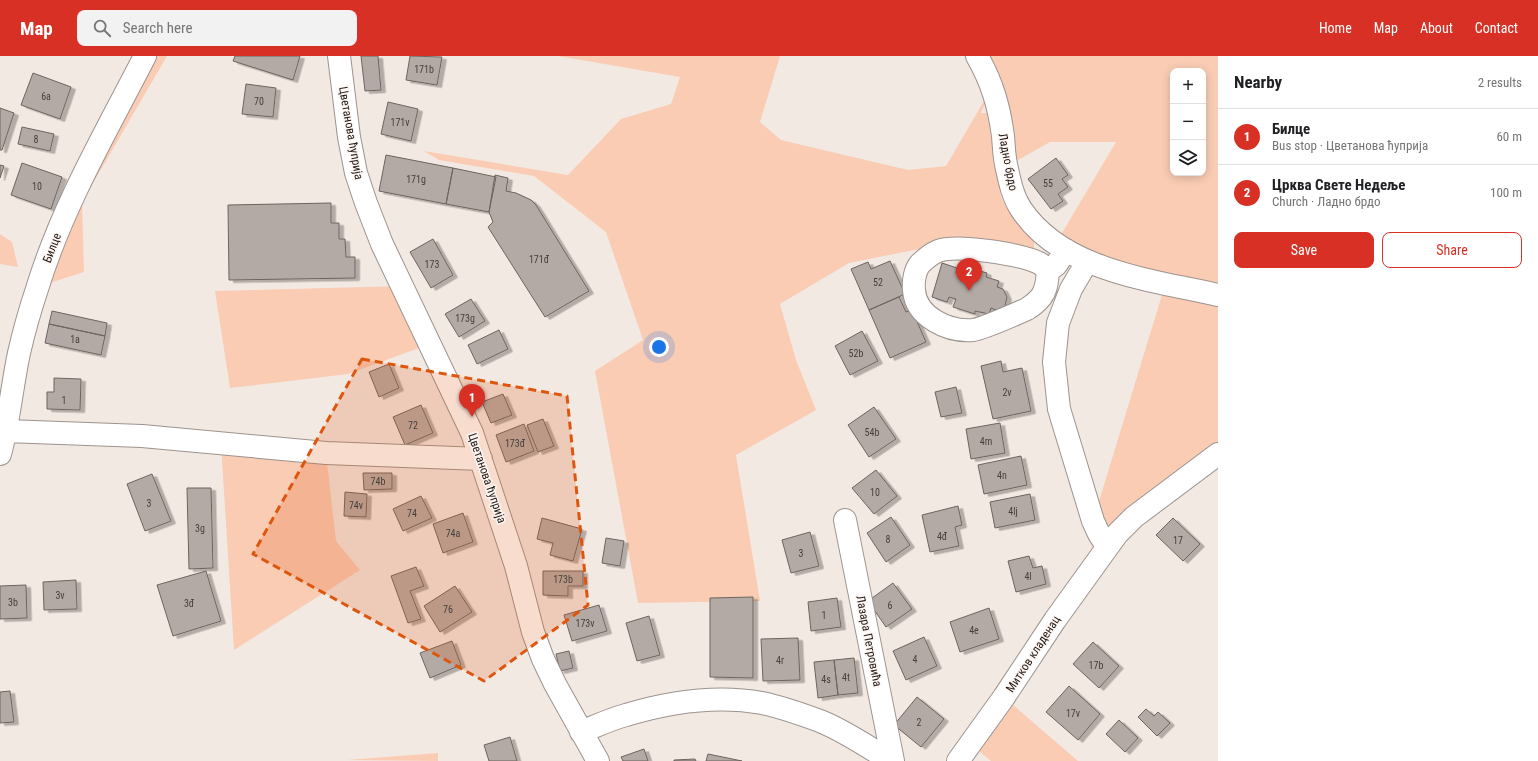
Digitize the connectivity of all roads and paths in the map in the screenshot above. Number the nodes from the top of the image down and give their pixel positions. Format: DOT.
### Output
graph roads {
  1 [pos="145,56"];
  2 [pos="339,56"];
  3 [pos="977,56"];
  4 [pos="1066,250"];
  5 [pos="1087,262"];
  6 [pos="1048,271"];
  7 [pos="1218,295"];
  8 [pos="6,431"];
  9 [pos="0,454"];
  10 [pos="1218,454"];
  11 [pos="482,459"];
  12 [pos="845,520"];
  13 [pos="1107,546"];
  14 [pos="581,732"];
  15 [pos="598,761"];
  16 [pos="892,761"];
  17 [pos="958,761"];
  1 -- 8 [label="street, Билце"];
  2 -- 11 [label="street, Цветанова ћуприја"];
  3 -- 4 [label="street, Ладно брдо"];
  4 -- 5 [label="street, Ладно брдо"];
  4 -- 6 [label="street"];
  5 -- 7 [label="street, Ладно брдо"];
  5 -- 13 [label="street"];
  6 -- 6 [label="street"];
  8 -- 9 [label="street, Билце"];
  8 -- 11 [label="street"];
  10 -- 13 [label="street, Митков кладенац"];
  11 -- 14 [label="street, Цветанова ћуприја"];
  12 -- 16 [label="street, Лазара Петровића"];
  13 -- 17 [label="street, Митков кладенац"];
  14 -- 15 [label="street, Цветанова ћуприја"];
  14 -- 16 [label="street"];
}
